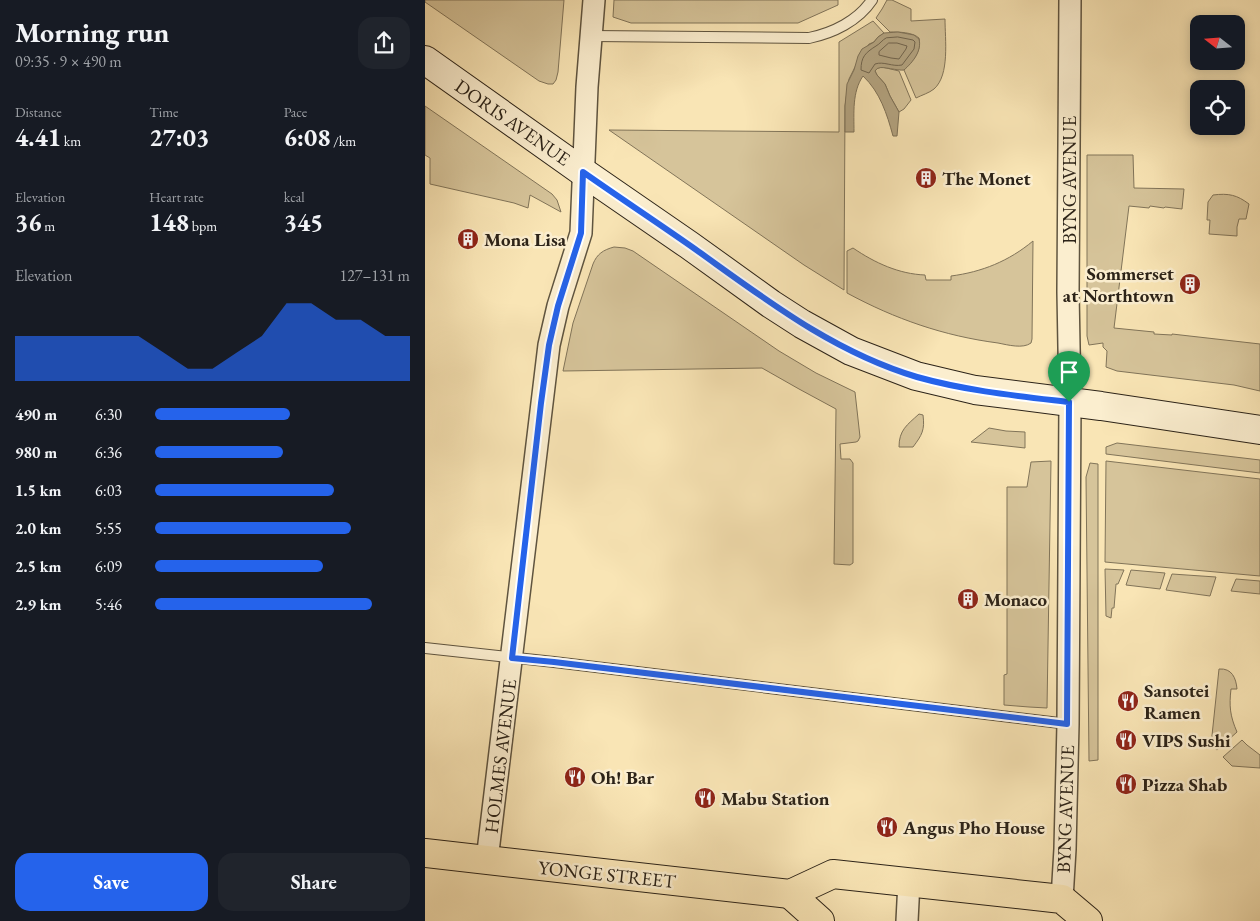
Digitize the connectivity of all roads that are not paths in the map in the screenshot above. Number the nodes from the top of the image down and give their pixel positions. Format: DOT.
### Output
graph roads {
  1 [pos="593,0"];
  2 [pos="873,0"];
  3 [pos="1070,0"];
  4 [pos="591,36"];
  5 [pos="425,60"];
  6 [pos="583,172"];
  7 [pos="1069,402"];
  8 [pos="1260,430"];
  9 [pos="425,648"];
  10 [pos="512,658"];
  11 [pos="1067,724"];
  12 [pos="425,852"];
  13 [pos="487,860"];
  14 [pos="909,882"];
  15 [pos="790,894"];
  16 [pos="1062,899"];
  17 [pos="820,921"];
  18 [pos="907,921"];
  19 [pos="1088,921"];
  1 -- 4 [label="street, HOLMES AVENUE"];
  2 -- 4 [label="lane"];
  3 -- 7 [label="street, BYNG AVENUE"];
  4 -- 6 [label="street, HOLMES AVENUE"];
  5 -- 6 [label="street, DORIS AVENUE"];
  6 -- 7 [label="street, DORIS AVENUE"];
  6 -- 10 [label="street, HOLMES AVENUE"];
  7 -- 8 [label="street, DORIS AVENUE"];
  7 -- 11 [label="street, BYNG AVENUE"];
  9 -- 10 [label="lane"];
  10 -- 11 [label="lane"];
  10 -- 13 [label="street, HOLMES AVENUE"];
  11 -- 16 [label="street, BYNG AVENUE"];
  12 -- 13 [label="main road, YONGE STREET"];
  13 -- 15 [label="main road, YONGE STREET"];
  14 -- 15 [label="main road"];
  14 -- 16 [label="main road"];
  14 -- 18 [label="street"];
  15 -- 17 [label="main road"];
  16 -- 19 [label="main road"];
}
